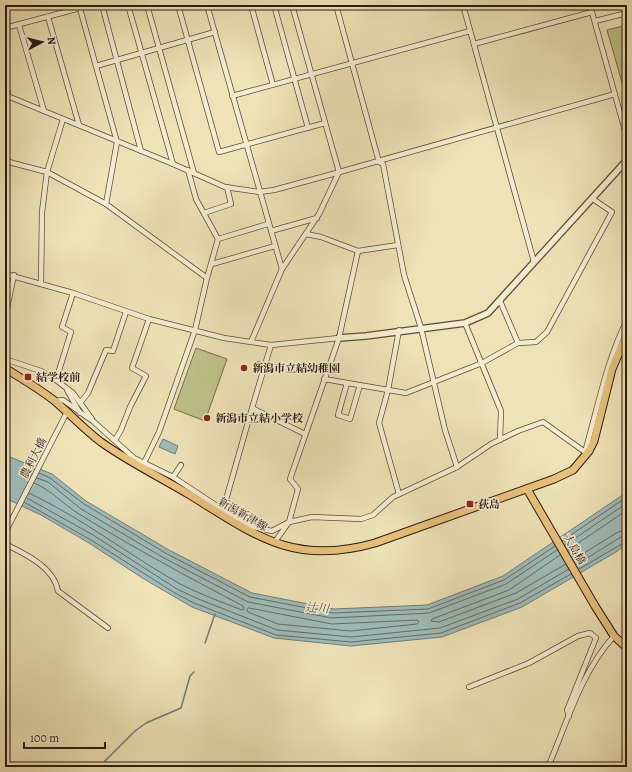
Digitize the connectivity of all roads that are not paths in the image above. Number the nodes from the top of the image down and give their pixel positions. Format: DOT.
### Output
graph roads {
  1 [pos="102,5"];
  2 [pos="128,5"];
  3 [pos="147,5"];
  4 [pos="178,5"];
  5 [pos="207,5"];
  6 [pos="251,5"];
  7 [pos="274,5"];
  8 [pos="292,5"];
  9 [pos="336,5"];
  10 [pos="463,5"];
  11 [pos="590,5"];
  12 [pos="80,6"];
  13 [pos="592,12"];
  14 [pos="627,13"];
  15 [pos="48,17"];
  16 [pos="595,22"];
  17 [pos="19,24"];
  18 [pos="5,28"];
  19 [pos="470,31"];
  20 [pos="215,32"];
  21 [pos="188,40"];
  22 [pos="474,44"];
  23 [pos="159,48"];
  24 [pos="142,53"];
  25 [pos="116,60"];
  26 [pos="352,63"];
  27 [pos="96,66"];
  28 [pos="311,74"];
  29 [pos="294,79"];
  30 [pos="5,82"];
  31 [pos="273,85"];
  32 [pos="615,94"];
  33 [pos="7,96"];
  34 [pos="232,96"];
  35 [pos="44,111"];
  36 [pos="63,119"];
  37 [pos="325,123"];
  38 [pos="79,125"];
  39 [pos="308,128"];
  40 [pos="497,128"];
  41 [pos="627,138"];
  42 [pos="116,142"];
  43 [pos="246,145"];
  44 [pos="141,151"];
  45 [pos="627,160"];
  46 [pos="5,161"];
  47 [pos="379,162"];
  48 [pos="173,164"];
  49 [pos="188,170"];
  50 [pos="47,172"];
  51 [pos="338,172"];
  52 [pos="194,173"];
  53 [pos="227,187"];
  54 [pos="259,192"];
  55 [pos="593,199"];
  56 [pos="106,204"];
  57 [pos="204,213"];
  58 [pos="316,218"];
  59 [pos="268,224"];
  60 [pos="270,231"];
  61 [pos="306,234"];
  62 [pos="218,239"];
  63 [pos="398,245"];
  64 [pos="275,246"];
  65 [pos="358,251"];
  66 [pos="534,262"];
  67 [pos="212,264"];
  68 [pos="282,269"];
  69 [pos="5,274"];
  70 [pos="14,275"];
  71 [pos="207,278"];
  72 [pos="41,284"];
  73 [pos="72,293"];
  74 [pos="500,301"];
  75 [pos="126,312"];
  76 [pos="5,318"];
  77 [pos="148,318"];
  78 [pos="627,320"];
  79 [pos="465,323"];
  80 [pos="421,328"];
  81 [pos="195,330"];
  82 [pos="399,330"];
  83 [pos="627,334"];
  84 [pos="339,338"];
  85 [pos="251,342"];
  86 [pos="518,343"];
  87 [pos="271,345"];
  88 [pos="5,359"];
  89 [pos="482,363"];
  90 [pos="5,368"];
  91 [pos="324,379"];
  92 [pos="56,380"];
  93 [pos="434,382"];
  94 [pos="348,383"];
  95 [pos="64,385"];
  96 [pos="360,386"];
  97 [pos="388,390"];
  98 [pos="54,401"];
  99 [pos="80,403"];
  100 [pos="252,408"];
  101 [pos="67,412"];
  102 [pos="82,415"];
  103 [pos="94,422"];
  104 [pos="305,434"];
  105 [pos="115,440"];
  106 [pos="500,440"];
  107 [pos="587,451"];
  108 [pos="122,456"];
  109 [pos="134,458"];
  110 [pos="144,463"];
  111 [pos="181,466"];
  112 [pos="457,467"];
  113 [pos="171,480"];
  114 [pos="527,489"];
  115 [pos="399,494"];
  116 [pos="223,510"];
  117 [pos="289,522"];
  118 [pos="253,526"];
  119 [pos="5,533"];
  120 [pos="5,544"];
  121 [pos="275,544"];
  122 [pos="108,628"];
  123 [pos="614,636"];
  124 [pos="627,648"];
  125 [pos="469,687"];
  126 [pos="569,716"];
  127 [pos="548,767"];
  1 -- 25 [label="street"];
  2 -- 24 [label="street"];
  3 -- 23 [label="street"];
  4 -- 21 [label="street"];
  5 -- 20 [label="street"];
  6 -- 31 [label="street"];
  7 -- 29 [label="street"];
  8 -- 28 [label="street"];
  9 -- 26 [label="street"];
  10 -- 19 [label="street"];
  11 -- 13 [label="street"];
  12 -- 15 [label="street"];
  12 -- 27 [label="street"];
  13 -- 16 [label="street"];
  13 -- 22 [label="street"];
  14 -- 16 [label="street"];
  15 -- 17 [label="street"];
  15 -- 38 [label="street"];
  16 -- 32 [label="street"];
  17 -- 18 [label="street"];
  17 -- 35 [label="street"];
  19 -- 22 [label="street"];
  19 -- 26 [label="street"];
  20 -- 21 [label="street"];
  20 -- 34 [label="street"];
  21 -- 23 [label="street"];
  21 -- 43 [label="street"];
  22 -- 40 [label="street"];
  23 -- 24 [label="street"];
  23 -- 52 [label="street"];
  24 -- 25 [label="street"];
  24 -- 48 [label="street"];
  25 -- 27 [label="street"];
  25 -- 44 [label="street"];
  26 -- 28 [label="street"];
  26 -- 47 [label="street"];
  27 -- 42 [label="street"];
  28 -- 29 [label="street"];
  28 -- 37 [label="street"];
  29 -- 31 [label="street"];
  29 -- 39 [label="street"];
  30 -- 33 [label="street"];
  31 -- 34 [label="street"];
  32 -- 40 [label="street"];
  32 -- 41 [label="street"];
  33 -- 35 [label="street"];
  34 -- 43 [label="street"];
  35 -- 36 [label="street"];
  36 -- 38 [label="street"];
  36 -- 50 [label="street"];
  37 -- 39 [label="street"];
  37 -- 51 [label="street"];
  38 -- 42 [label="street"];
  39 -- 43 [label="street"];
  40 -- 47 [label="street"];
  40 -- 66 [label="street"];
  42 -- 44 [label="street"];
  42 -- 56 [label="street"];
  43 -- 54 [label="street"];
  44 -- 48 [label="street"];
  45 -- 55 [label="street"];
  46 -- 50 [label="street"];
  47 -- 51 [label="street"];
  47 -- 63 [label="street"];
  48 -- 49 [label="street"];
  49 -- 52 [label="street"];
  49 -- 57 [label="street"];
  50 -- 56 [label="street"];
  50 -- 72 [label="street"];
  51 -- 54 [label="street"];
  51 -- 58 [label="street"];
  52 -- 53 [label="street"];
  53 -- 54 [label="street"];
  53 -- 57 [label="street"];
  54 -- 59 [label="street"];
  55 -- 66 [label="street"];
  55 -- 86 [label="street"];
  56 -- 71 [label="street"];
  57 -- 62 [label="street"];
  58 -- 60 [label="street"];
  58 -- 61 [label="street"];
  59 -- 60 [label="street"];
  59 -- 62 [label="street"];
  60 -- 64 [label="street"];
  61 -- 65 [label="street"];
  61 -- 68 [label="street"];
  62 -- 67 [label="street"];
  63 -- 65 [label="street"];
  63 -- 80 [label="street"];
  64 -- 67 [label="street"];
  64 -- 68 [label="street"];
  65 -- 84 [label="street"];
  66 -- 74 [label="street"];
  67 -- 71 [label="street"];
  68 -- 85 [label="street"];
  69 -- 70 [label="street"];
  70 -- 72 [label="street"];
  70 -- 76 [label="street"];
  71 -- 81 [label="street"];
  72 -- 73 [label="street"];
  73 -- 75 [label="street"];
  73 -- 92 [label="street"];
  74 -- 79 [label="street"];
  74 -- 86 [label="street"];
  75 -- 77 [label="street"];
  75 -- 99 [label="street"];
  77 -- 81 [label="street"];
  77 -- 105 [label="street"];
  78 -- 107 [label="street"];
  79 -- 80 [label="street"];
  79 -- 89 [label="street"];
  80 -- 82 [label="street"];
  80 -- 93 [label="street"];
  81 -- 85 [label="street"];
  81 -- 110 [label="street"];
  82 -- 84 [label="street"];
  82 -- 97 [label="street"];
  83 -- 107 [label="main road, 新潟新津線"];
  84 -- 87 [label="street"];
  84 -- 91 [label="street"];
  85 -- 87 [label="street"];
  86 -- 89 [label="street"];
  87 -- 100 [label="street"];
  88 -- 92 [label="street"];
  89 -- 93 [label="street"];
  89 -- 106 [label="street"];
  90 -- 98 [label="main road, 新潟新津線"];
  91 -- 94 [label="street"];
  91 -- 104 [label="street"];
  92 -- 95 [label="street"];
  93 -- 97 [label="street"];
  93 -- 112 [label="street"];
  94 -- 96 [label="street"];
  94 -- 96 [label="street"];
  95 -- 99 [label="street"];
  95 -- 102 [label="street"];
  96 -- 97 [label="street"];
  97 -- 115 [label="street"];
  98 -- 101 [label="main road, 新潟新津線"];
  98 -- 102 [label="street"];
  99 -- 103 [label="street"];
  100 -- 104 [label="street"];
  100 -- 116 [label="street"];
  101 -- 108 [label="main road, 新潟新津線"];
  101 -- 119 [label="street, 農利大橋"];
  102 -- 103 [label="street"];
  103 -- 105 [label="street"];
  104 -- 117 [label="street"];
  105 -- 109 [label="street"];
  106 -- 107 [label="street"];
  106 -- 112 [label="street"];
  107 -- 114 [label="main road, 新潟新津線"];
  108 -- 109 [label="street"];
  108 -- 113 [label="main road, 新潟新津線"];
  109 -- 110 [label="street"];
  110 -- 113 [label="street"];
  111 -- 113 [label="street"];
  112 -- 115 [label="street"];
  113 -- 116 [label="street"];
  113 -- 121 [label="main road, 新潟新津線"];
  114 -- 121 [label="main road, 新潟新津線"];
  114 -- 123 [label="main road, 大島橋"];
  115 -- 117 [label="street"];
  116 -- 118 [label="street"];
  117 -- 118 [label="street"];
  117 -- 121 [label="street"];
  118 -- 121 [label="street"];
  120 -- 122 [label="street"];
  123 -- 124 [label="main road, 大島橋"];
  123 -- 126 [label="street"];
  125 -- 126 [label="street"];
  126 -- 127 [label="street"];
}
